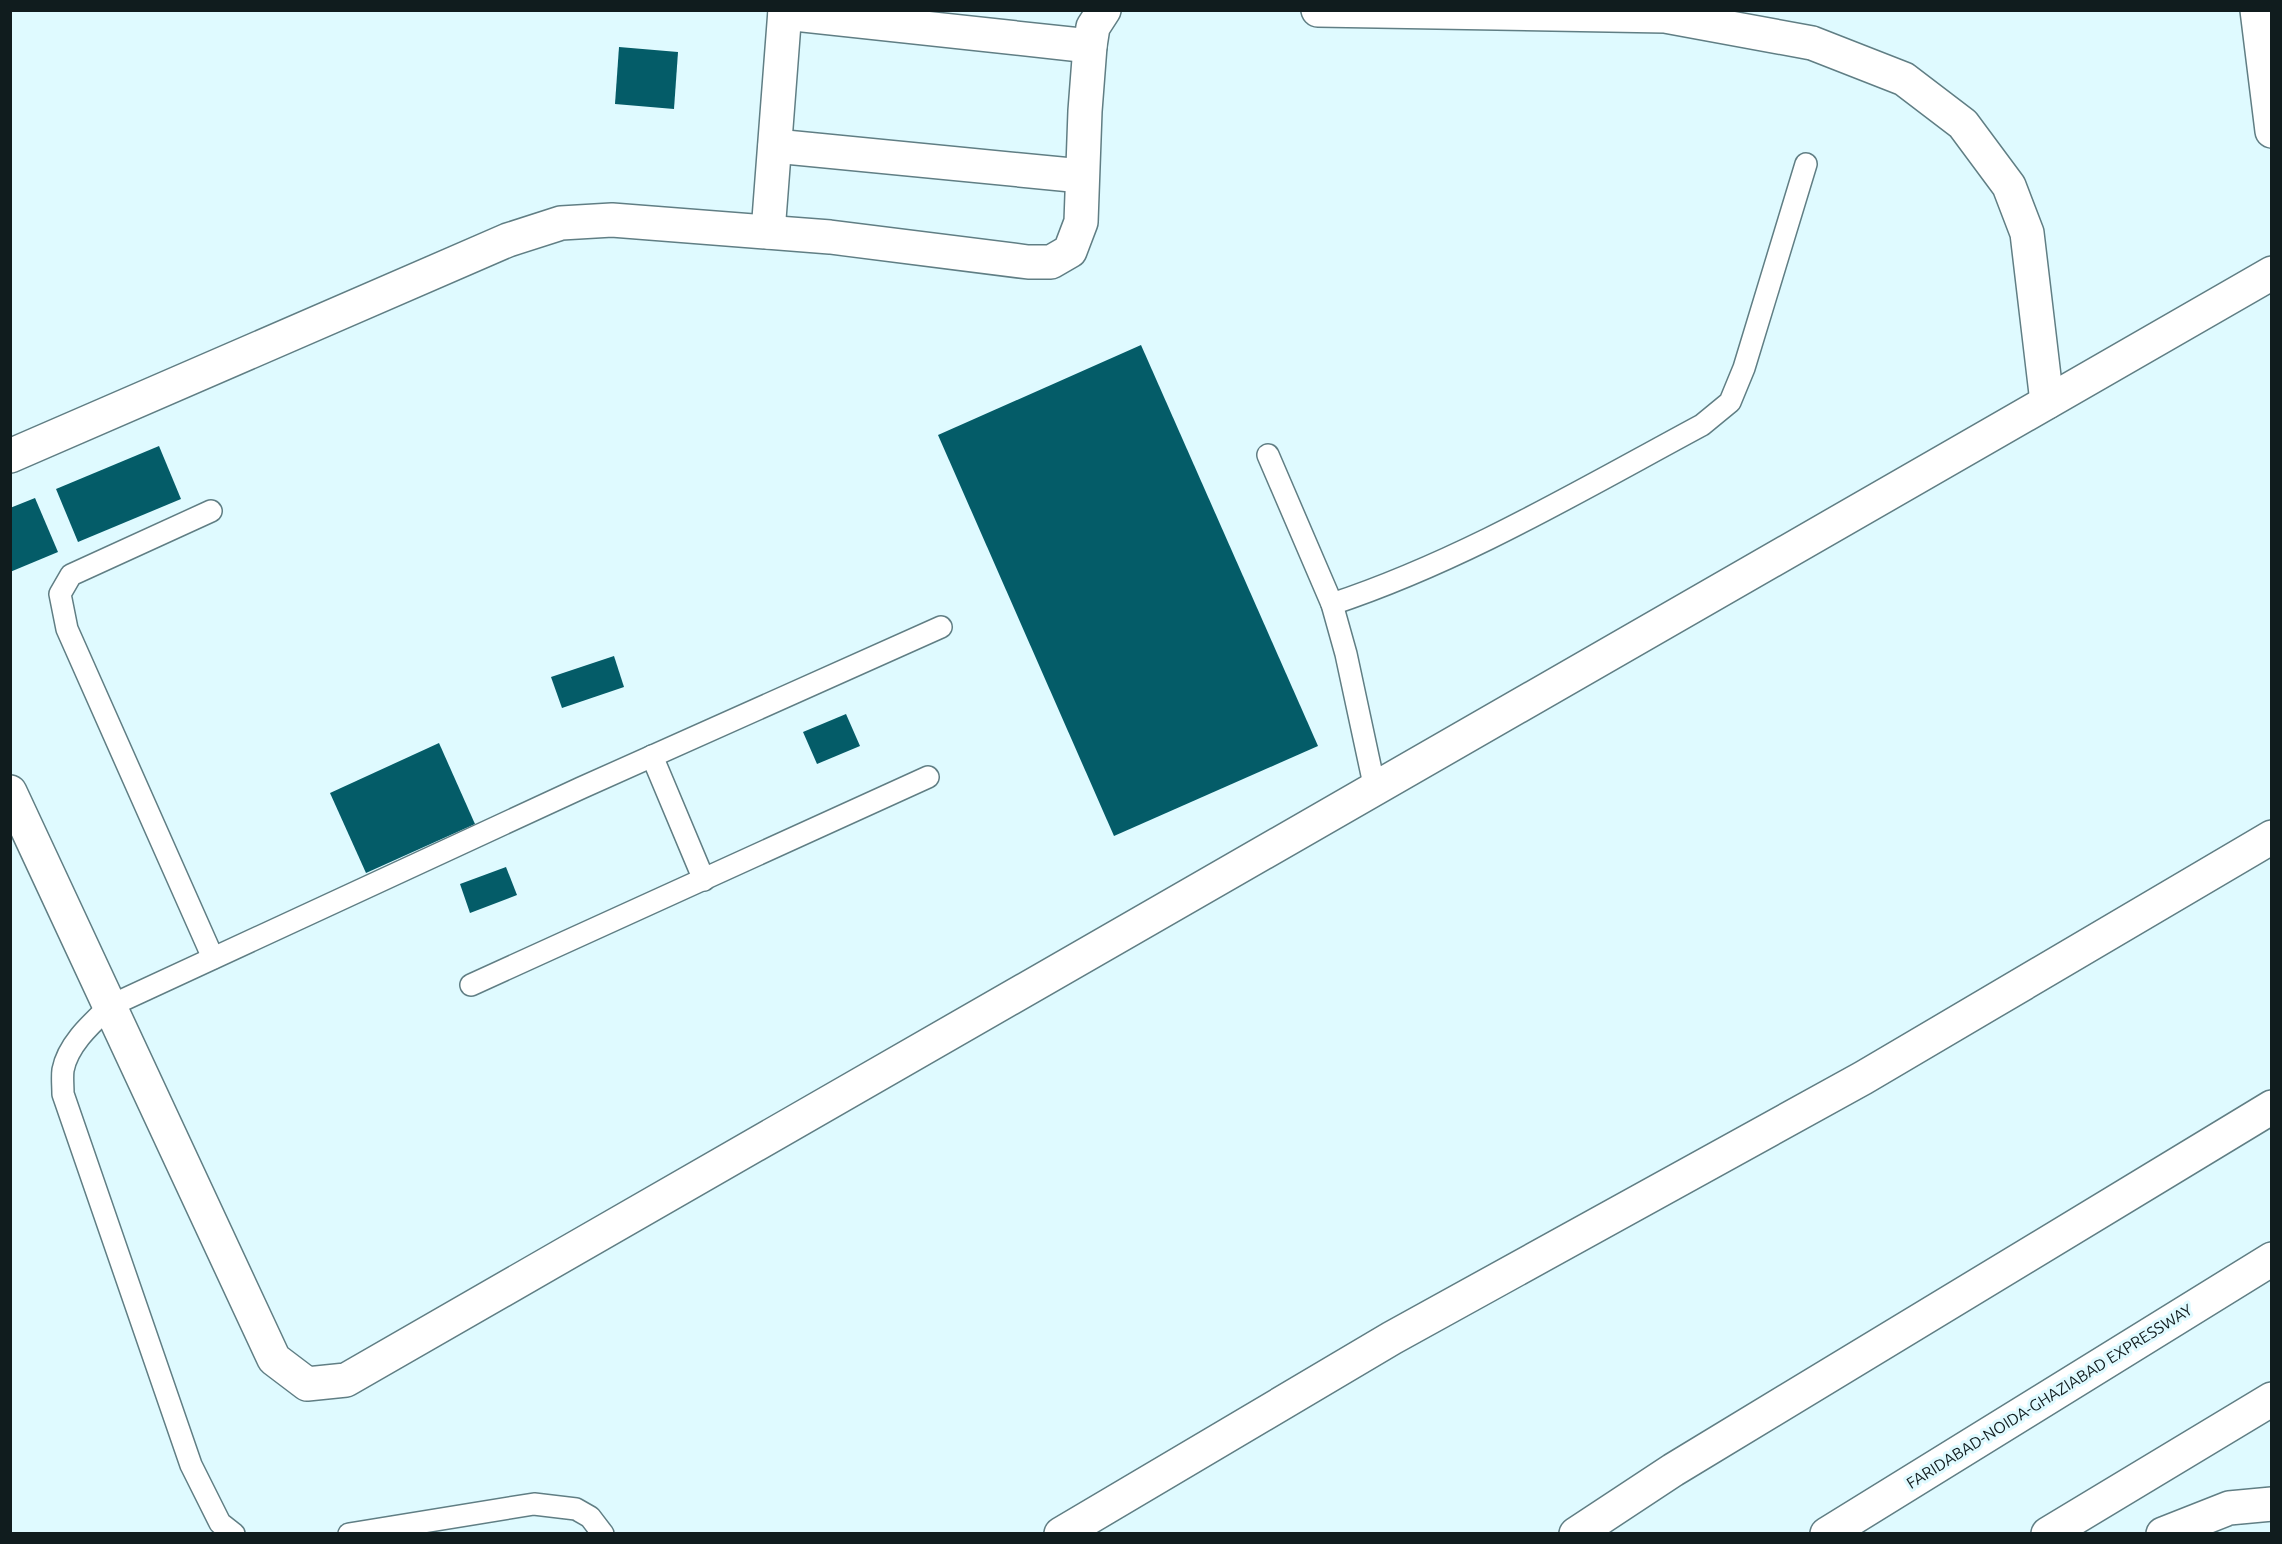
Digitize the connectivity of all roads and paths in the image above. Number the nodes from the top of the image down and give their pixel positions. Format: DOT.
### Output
graph roads {
  1 [pos="1104,10"];
  2 [pos="1318,10"];
  3 [pos="785,12"];
  4 [pos="2263,31"];
  5 [pos="1090,46"];
  6 [pos="2271,131"];
  7 [pos="775,146"];
  8 [pos="1806,164"];
  9 [pos="1082,176"];
  10 [pos="768,232"];
  11 [pos="2271,273"];
  12 [pos="2047,402"];
  13 [pos="1268,455"];
  14 [pos="10,456"];
  15 [pos="211,511"];
  16 [pos="1332,604"];
  17 [pos="941,627"];
  18 [pos="651,756"];
  19 [pos="928,777"];
  20 [pos="1376,789"];
  21 [pos="10,792"];
  22 [pos="2271,837"];
  23 [pos="704,880"];
  24 [pos="213,958"];
  25 [pos="471,985"];
  26 [pos="110,1006"];
  27 [pos="2271,1107"];
  28 [pos="2271,1258"];
  29 [pos="2271,1399"];
  30 [pos="2271,1504"];
  31 [pos="234,1533"];
  32 [pos="349,1533"];
  33 [pos="603,1533"];
  34 [pos="1061,1533"];
  35 [pos="1576,1533"];
  36 [pos="1827,1533"];
  37 [pos="2048,1533"];
  38 [pos="2163,1533"];
  1 -- 5 [label="street"];
  2 -- 12 [label="street"];
  3 -- 5 [label="street"];
  3 -- 7 [label="street"];
  4 -- 6 [label="street"];
  5 -- 9 [label="street"];
  7 -- 9 [label="street"];
  7 -- 10 [label="street"];
  8 -- 16 [label="lane"];
  9 -- 10 [label="street"];
  10 -- 14 [label="street"];
  11 -- 12 [label="street"];
  12 -- 20 [label="street"];
  13 -- 16 [label="lane"];
  15 -- 24 [label="lane"];
  16 -- 20 [label="lane"];
  17 -- 18 [label="lane"];
  18 -- 23 [label="lane"];
  18 -- 24 [label="lane"];
  19 -- 23 [label="lane"];
  20 -- 26 [label="street"];
  21 -- 26 [label="street"];
  22 -- 34 [label="street"];
  23 -- 25 [label="lane"];
  24 -- 26 [label="lane"];
  26 -- 31 [label="lane"];
  27 -- 35 [label="street"];
  28 -- 36 [label="street, FARIDABAD-NOIDA-GHAZIABAD EXPRESSWAY"];
  29 -- 37 [label="street"];
  30 -- 38 [label="street"];
  32 -- 33 [label="lane"];
}
